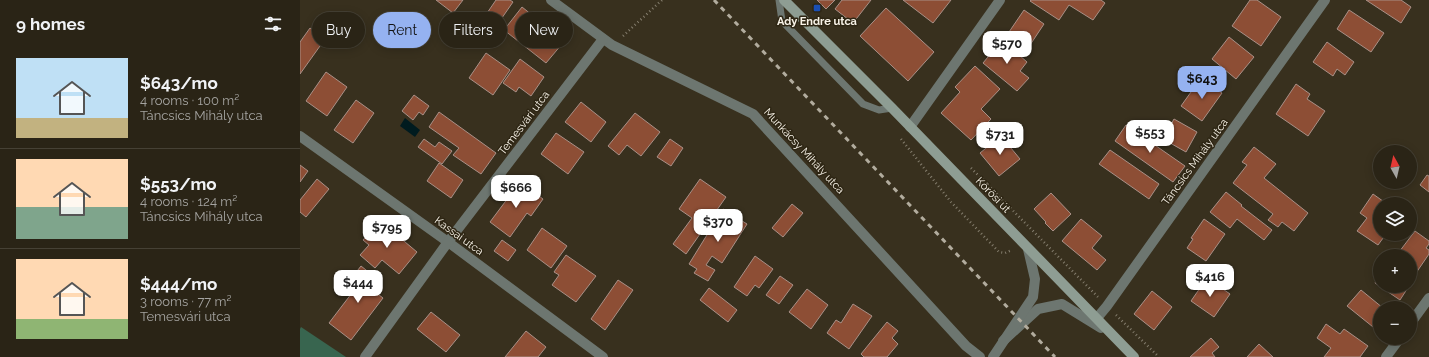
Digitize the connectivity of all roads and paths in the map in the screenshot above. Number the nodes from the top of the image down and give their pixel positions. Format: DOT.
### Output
graph roads {
  1 [pos="551,0"];
  2 [pos="662,0"];
  3 [pos="779,0"];
  4 [pos="784,0"];
  5 [pos="1000,0"];
  6 [pos="1325,0"];
  7 [pos="603,38"];
  8 [pos="612,45"];
  9 [pos="892,108"];
  10 [pos="910,127"];
  11 [pos="897,134"];
  12 [pos="300,136"];
  13 [pos="969,166"];
  14 [pos="1036,233"];
  15 [pos="448,242"];
  16 [pos="1027,247"];
  17 [pos="1429,298"];
  18 [pos="1107,306"];
  19 [pos="1417,314"];
  20 [pos="1097,318"];
  21 [pos="1115,337"];
  22 [pos="1003,341"];
  23 [pos="1395,345"];
  24 [pos="364,357"];
  25 [pos="603,357"];
  26 [pos="980,357"];
  27 [pos="993,357"];
  28 [pos="1134,357"];
  29 [pos="1159,357"];
  30 [pos="1386,357"];
  1 -- 7 [label="street, Munkácsy Mihály utca"];
  2 -- 8 [label="path"];
  3 -- 9 [label="lane"];
  4 -- 9 [label="main road, Kőrösi út"];
  5 -- 10 [label="street"];
  6 -- 18 [label="street, Táncsics Mihály utca"];
  7 -- 8 [label="street, Munkácsy Mihály utca"];
  7 -- 15 [label="street, Temesvári utca"];
  8 -- 26 [label="street, Munkácsy Mihály utca"];
  9 -- 10 [label="main road, Kőrösi út"];
  10 -- 16 [label="main road, Kőrösi út"];
  11 -- 16 [label="path"];
  12 -- 15 [label="street, Kassai utca"];
  13 -- 14 [label="path"];
  14 -- 16 [label="path"];
  14 -- 18 [label="path"];
  15 -- 24 [label="street, Temesvári utca"];
  15 -- 25 [label="street, Kassai utca"];
  16 -- 20 [label="main road, Kőrösi út"];
  16 -- 22 [label="street"];
  17 -- 19 [label="street"];
  18 -- 20 [label="street, Táncsics Mihály utca"];
  18 -- 29 [label="path"];
  20 -- 21 [label="main road, Kőrösi út"];
  21 -- 22 [label="street"];
  21 -- 28 [label="main road, Kőrösi út"];
  22 -- 27 [label="street"];
  23 -- 30 [label="street"];
}
